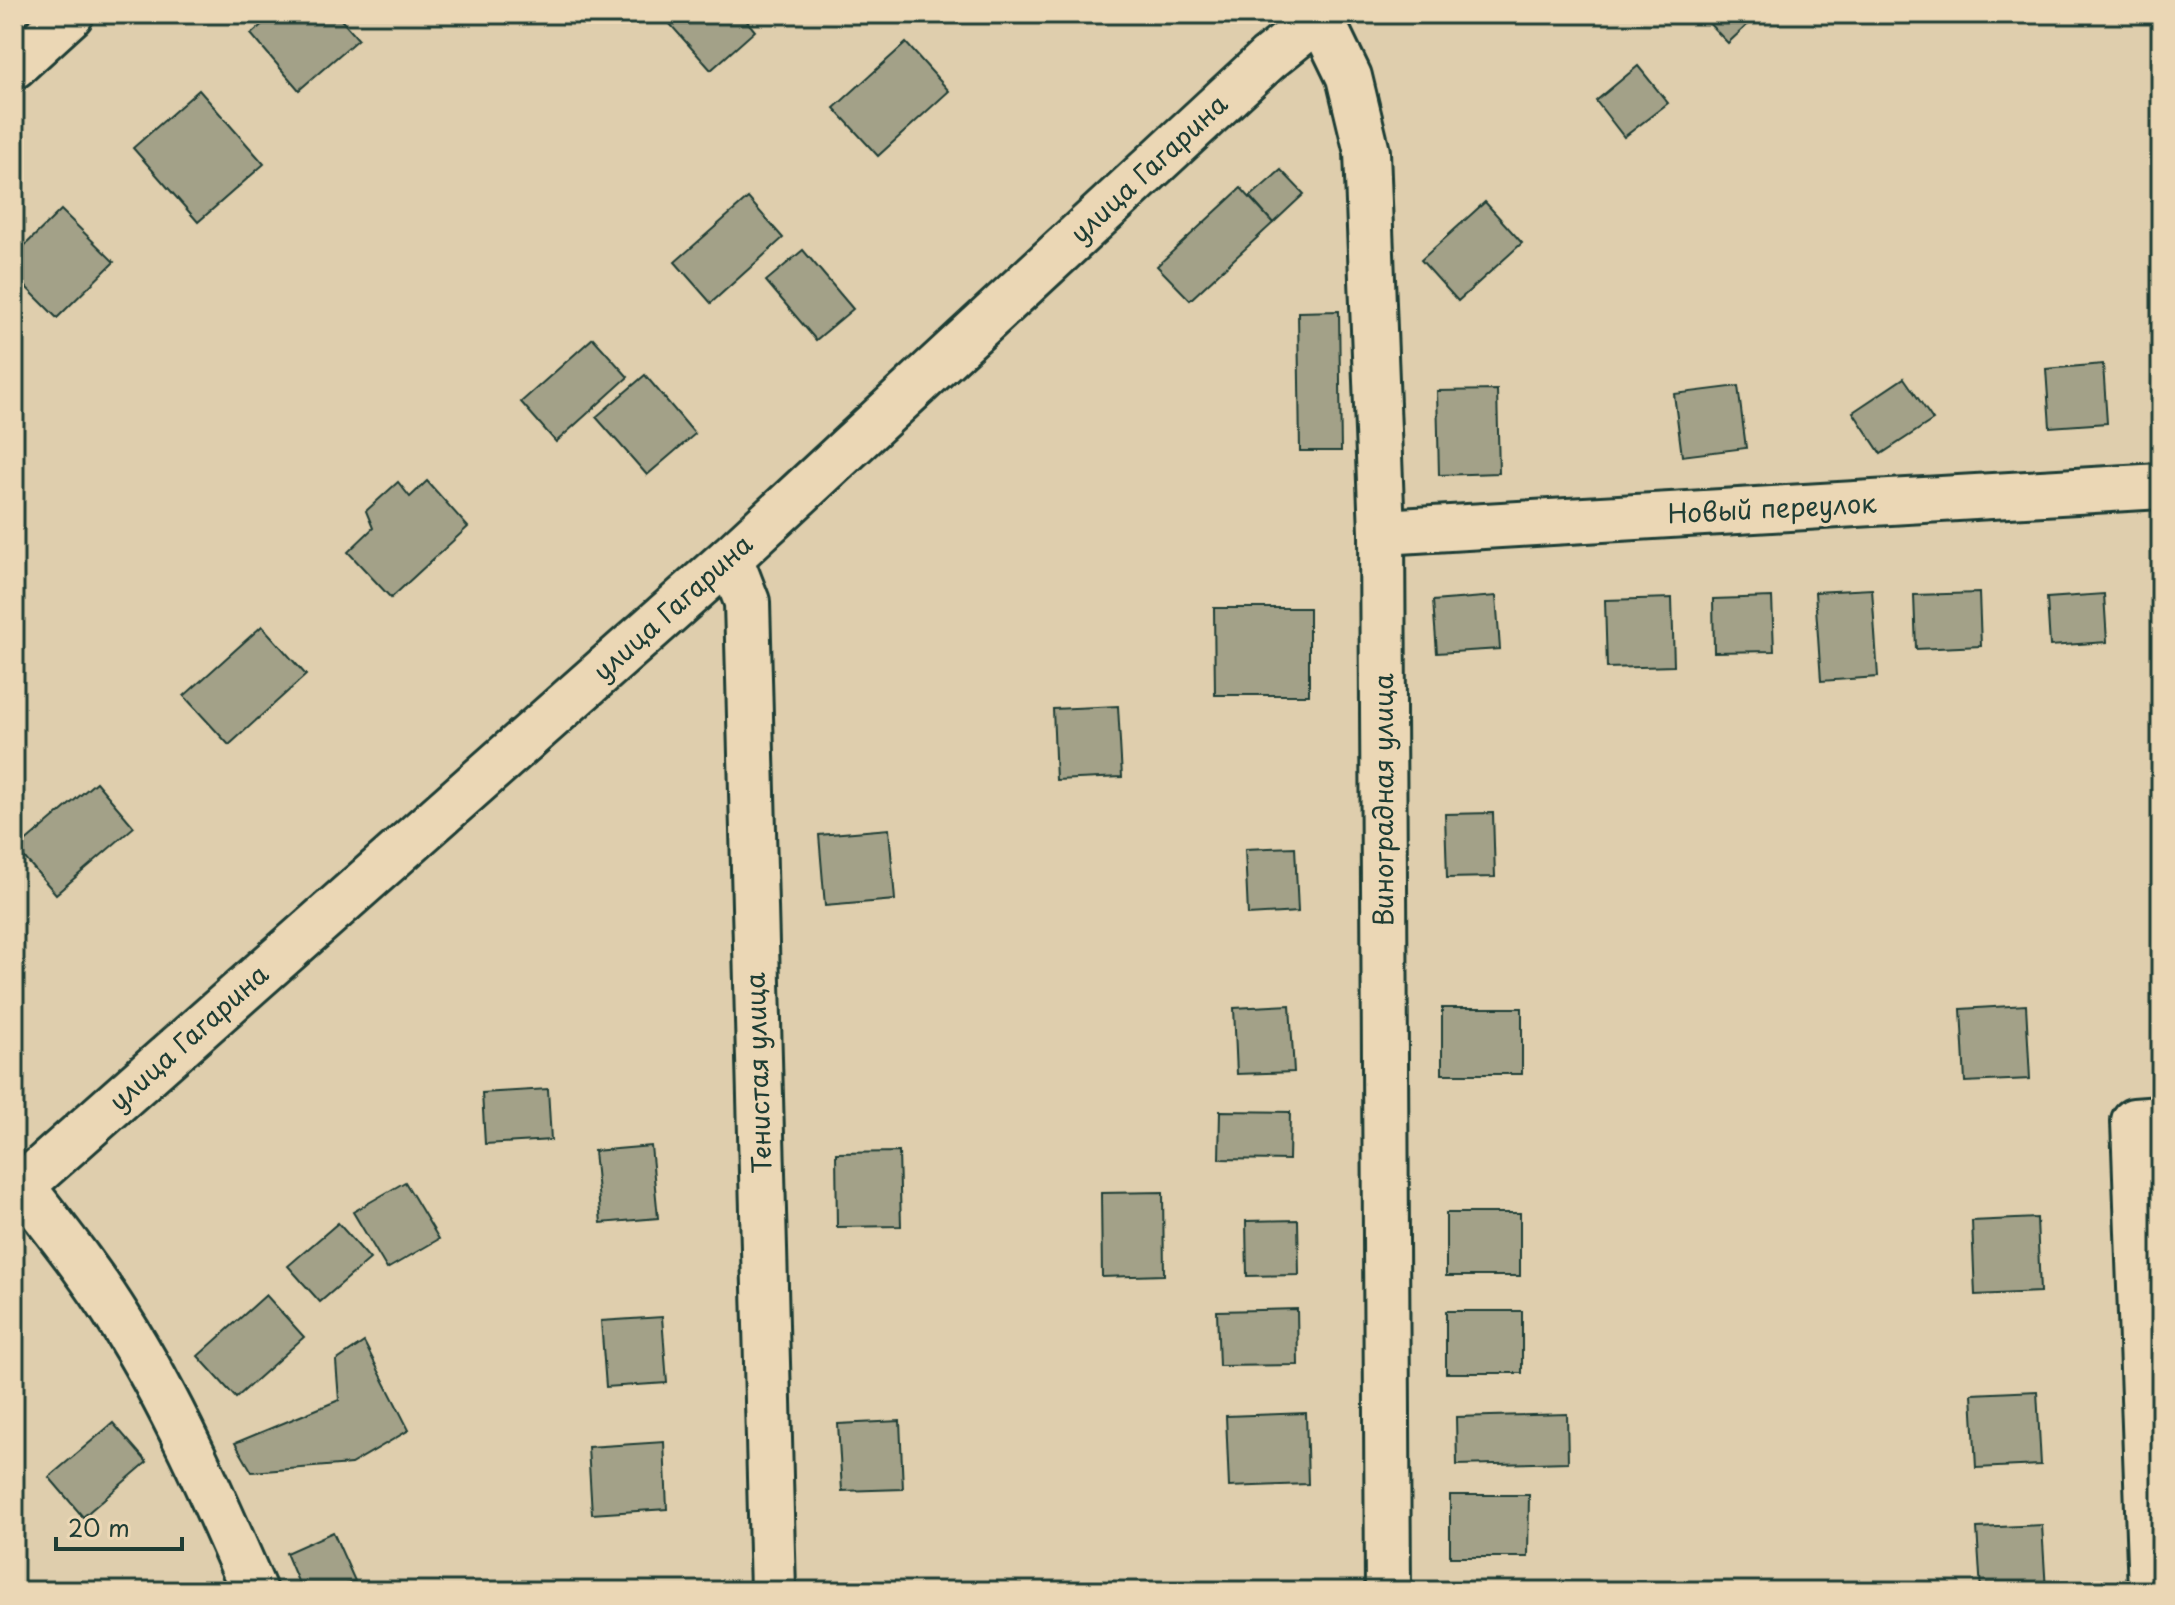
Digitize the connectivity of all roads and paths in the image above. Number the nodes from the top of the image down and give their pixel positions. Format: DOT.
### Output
graph roads {
  1 [pos="71,14"];
  2 [pos="1322,16"];
  3 [pos="14,66"];
  4 [pos="2161,486"];
  5 [pos="1382,532"];
  6 [pos="730,558"];
  7 [pos="2147,1120"];
  8 [pos="18,1190"];
  9 [pos="254,1591"];
  10 [pos="773,1591"];
  11 [pos="1388,1591"];
  12 [pos="2151,1591"];
  1 -- 3 [label="street"];
  2 -- 5 [label="street, Виноградная улица"];
  2 -- 6 [label="street, улица Гагарина"];
  4 -- 5 [label="street, Новый переулок"];
  5 -- 11 [label="street, Виноградная улица"];
  6 -- 8 [label="street, улица Гагарина"];
  6 -- 10 [label="street, Тенистая улица"];
  7 -- 12 [label="street"];
  8 -- 9 [label="street"];
}
